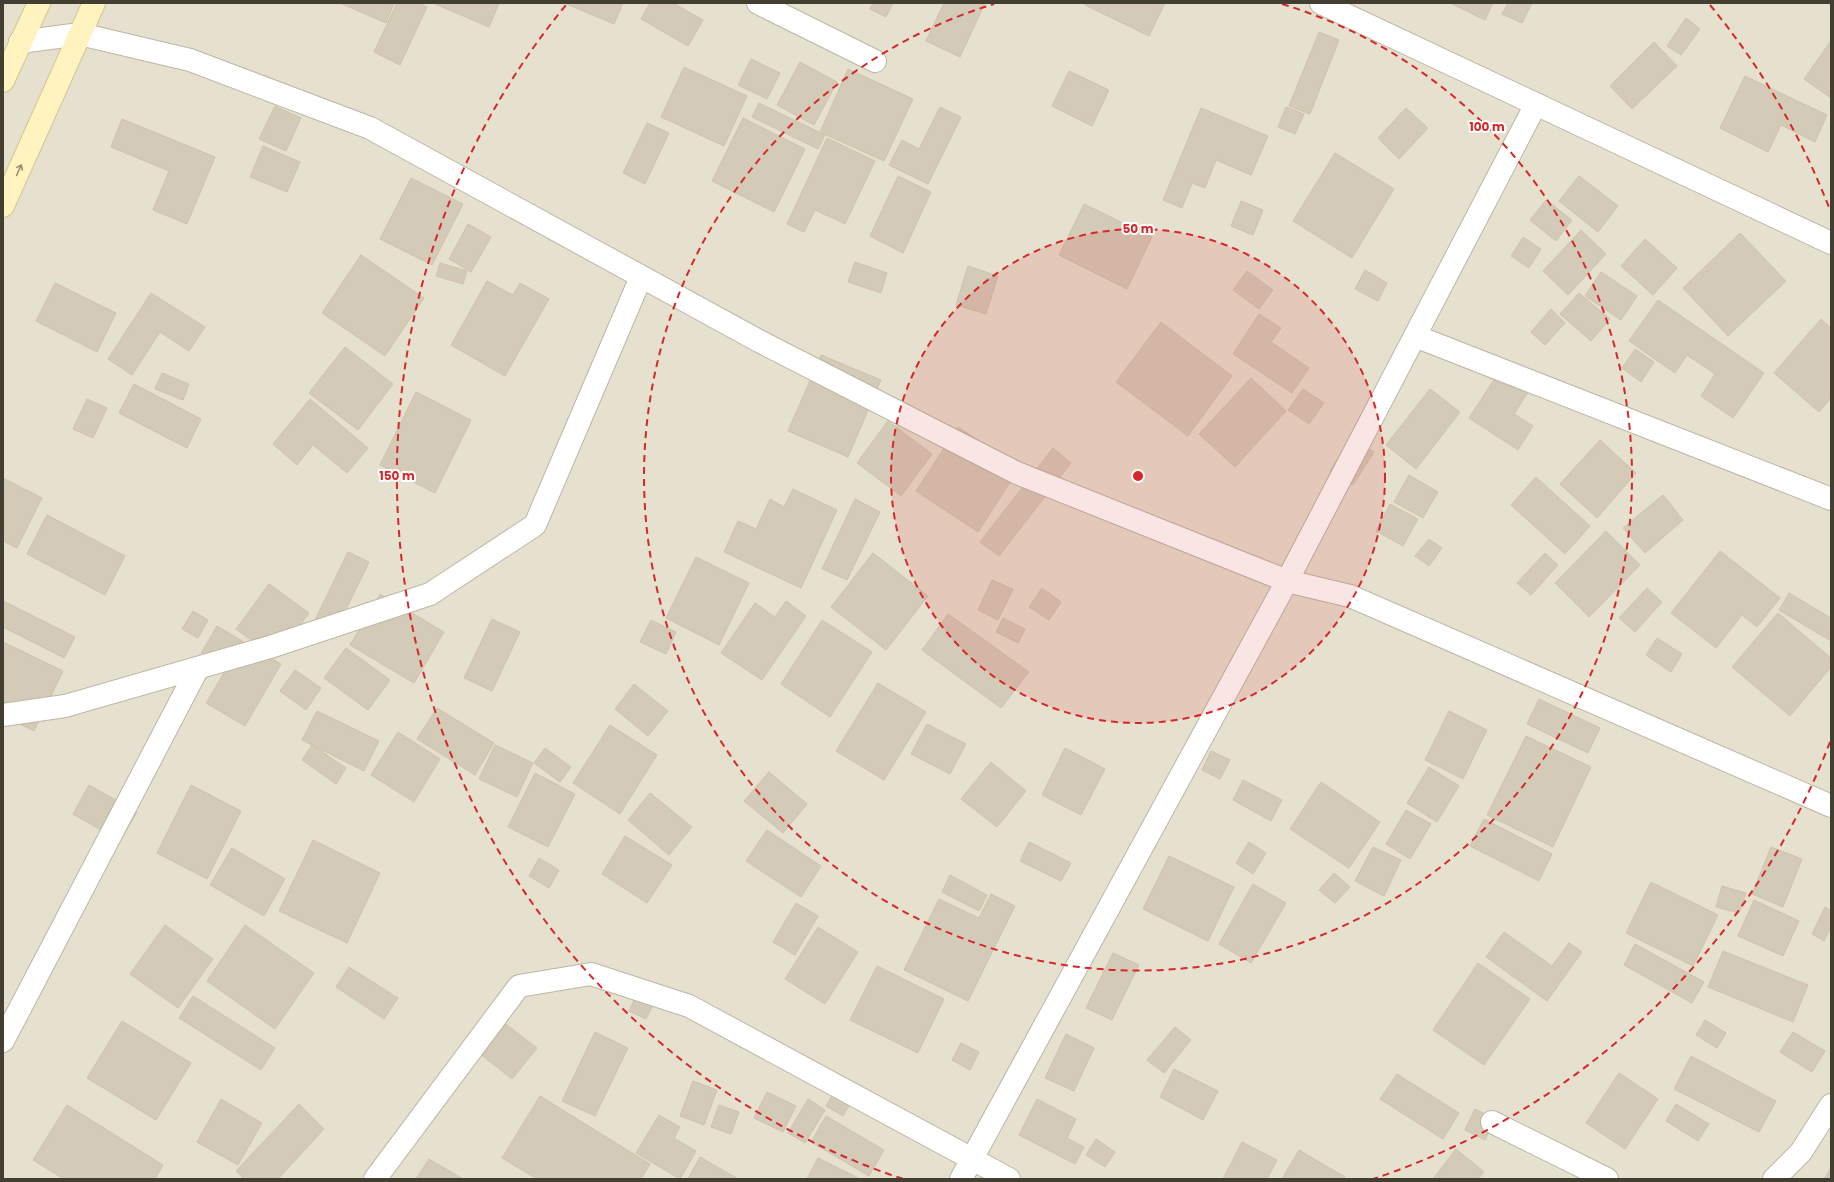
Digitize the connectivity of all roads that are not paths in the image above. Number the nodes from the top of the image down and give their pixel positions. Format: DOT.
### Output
graph roads {
  1 [pos="39,3"];
  2 [pos="94,3"];
  3 [pos="758,3"];
  4 [pos="1321,3"];
  5 [pos="80,34"];
  6 [pos="20,42"];
  7 [pos="874,61"];
  8 [pos="3,81"];
  9 [pos="1536,104"];
  10 [pos="3,206"];
  11 [pos="1831,244"];
  12 [pos="641,276"];
  13 [pos="1415,336"];
  14 [pos="1831,499"];
  15 [pos="1287,581"];
  16 [pos="198,668"];
  17 [pos="3,715"];
  18 [pos="1831,806"];
  19 [pos="3,1040"];
  20 [pos="1831,1105"];
  21 [pos="1492,1122"];
  22 [pos="971,1159"];
  23 [pos="374,1179"];
  24 [pos="961,1179"];
  25 [pos="1009,1179"];
  26 [pos="1607,1179"];
  27 [pos="1774,1179"];
  1 -- 6 [label="main road"];
  2 -- 5 [label="main road"];
  3 -- 7 [label="street"];
  4 -- 9 [label="street"];
  5 -- 6 [label="street"];
  10 -- 5 [label="main road, one-way"];
  5 -- 12 [label="street"];
  6 -- 8 [label="main road"];
  9 -- 11 [label="street"];
  9 -- 13 [label="street"];
  12 -- 15 [label="street"];
  12 -- 16 [label="street"];
  13 -- 14 [label="street"];
  13 -- 15 [label="street"];
  15 -- 18 [label="street"];
  15 -- 22 [label="street"];
  16 -- 17 [label="street"];
  16 -- 19 [label="street"];
  20 -- 27 [label="street"];
  21 -- 26 [label="street"];
  22 -- 23 [label="street"];
  22 -- 24 [label="street"];
  22 -- 25 [label="street"];
}
